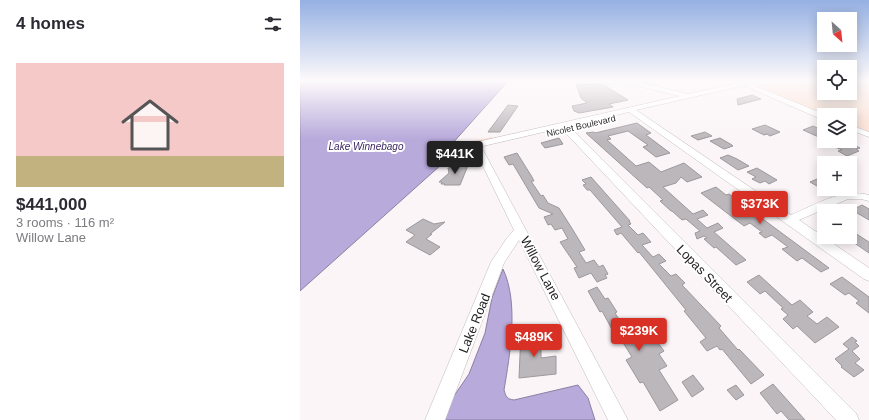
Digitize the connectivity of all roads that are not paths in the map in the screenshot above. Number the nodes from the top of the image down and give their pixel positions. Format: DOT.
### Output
graph roads {
  1 [pos="683,100"];
  2 [pos="782,100"];
  3 [pos="633,111"];
  4 [pos="817,114"];
  5 [pos="564,127"];
  6 [pos="857,130"];
  7 [pos="869,135"];
  8 [pos="478,147"];
  9 [pos="869,198"];
  10 [pos="789,220"];
  11 [pos="521,231"];
  12 [pos="869,275"];
  13 [pos="435,420"];
  14 [pos="618,420"];
  15 [pos="848,420"];
  1 -- 3 [label="street, Nicolet Boulevard"];
  2 -- 4 [label="street"];
  3 -- 5 [label="street, Nicolet Boulevard"];
  3 -- 10 [label="street"];
  5 -- 8 [label="street, Nicolet Boulevard"];
  5 -- 15 [label="street, Lopas Street"];
  6 -- 7 [label="street"];
  8 -- 11 [label="street, Willow Lane"];
  9 -- 10 [label="street"];
  10 -- 12 [label="street"];
  11 -- 13 [label="street, Lake Road"];
  11 -- 14 [label="street, Willow Lane"];
}
